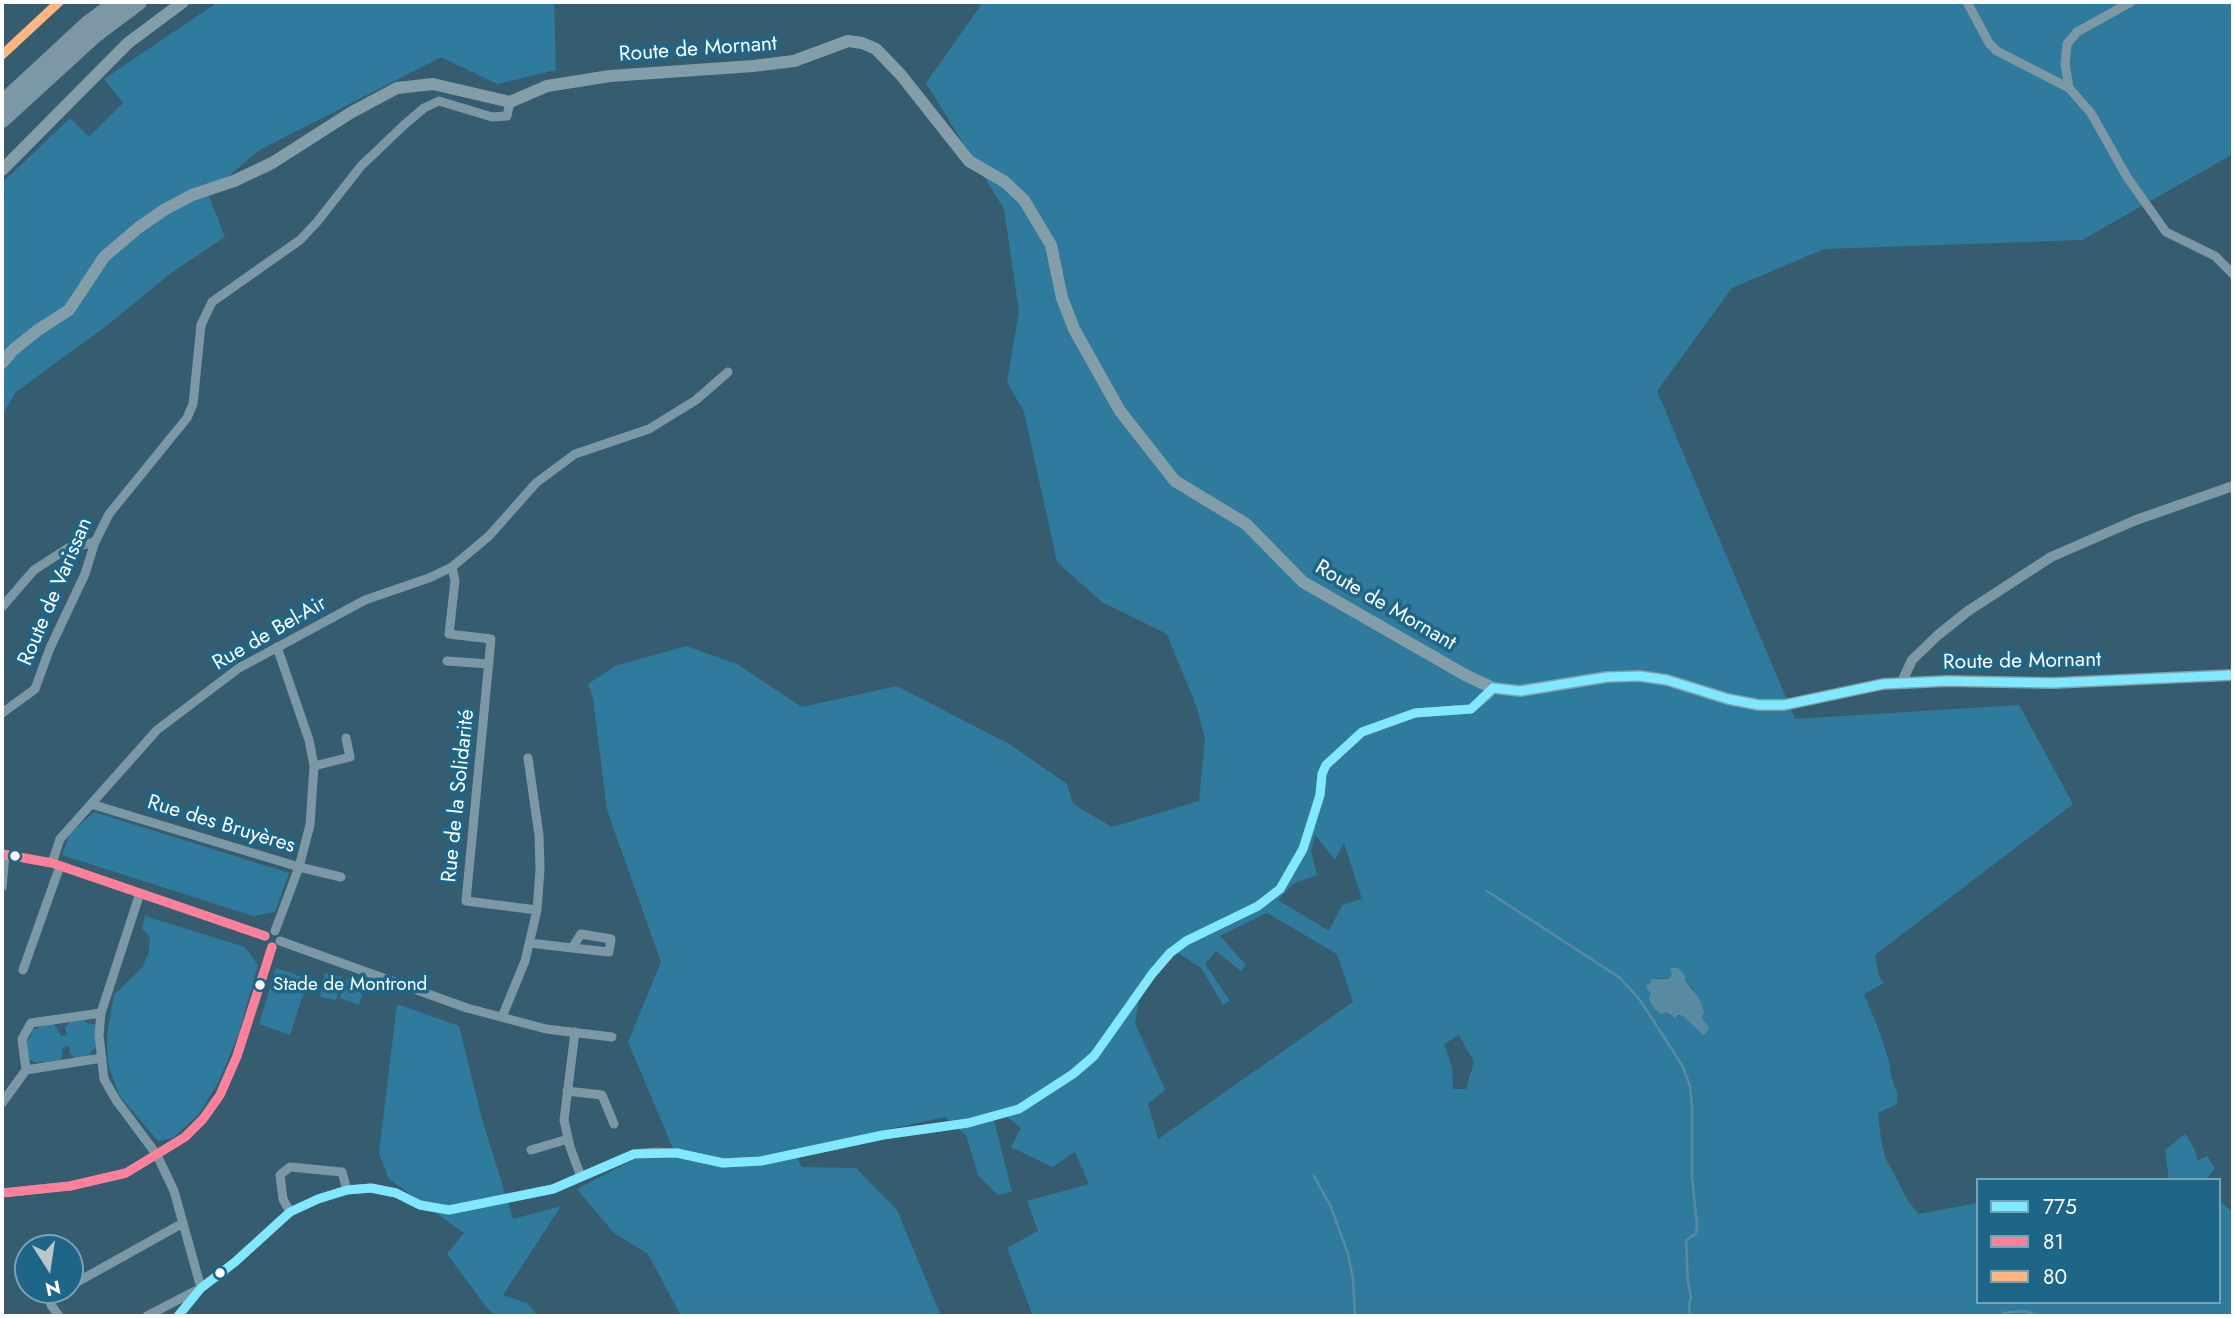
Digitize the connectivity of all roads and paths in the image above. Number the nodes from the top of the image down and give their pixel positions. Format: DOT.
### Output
graph roads {
  1 [pos="59,2"];
  2 [pos="117,2"];
  3 [pos="139,2"];
  4 [pos="183,2"];
  5 [pos="1967,2"];
  6 [pos="2131,2"];
  7 [pos="2,55"];
  8 [pos="2069,88"];
  9 [pos="510,102"];
  10 [pos="2,103"];
  11 [pos="2,120"];
  12 [pos="2,170"];
  13 [pos="2233,274"];
  14 [pos="2,363"];
  15 [pos="728,372"];
  16 [pos="2233,486"];
  17 [pos="95,542"];
  18 [pos="452,567"];
  19 [pos="2,607"];
  20 [pos="277,647"];
  21 [pos="447,661"];
  22 [pos="489,664"];
  23 [pos="2233,675"];
  24 [pos="1900,684"];
  25 [pos="1493,688"];
  26 [pos="2,713"];
  27 [pos="346,738"];
  28 [pos="528,758"];
  29 [pos="314,766"];
  30 [pos="92,804"];
  31 [pos="3,854"];
  32 [pos="56,864"];
  33 [pos="299,867"];
  34 [pos="341,877"];
  35 [pos="2,887"];
  36 [pos="140,893"];
  37 [pos="537,910"];
  38 [pos="270,933"];
  39 [pos="530,943"];
  40 [pos="276,944"];
  41 [pos="572,948"];
  42 [pos="23,970"];
  43 [pos="101,1013"];
  44 [pos="502,1017"];
  45 [pos="575,1032"];
  46 [pos="612,1037"];
  47 [pos="102,1058"];
  48 [pos="26,1070"];
  49 [pos="567,1090"];
  50 [pos="2,1103"];
  51 [pos="614,1124"];
  52 [pos="568,1139"];
  53 [pos="531,1150"];
  54 [pos="157,1154"];
  55 [pos="581,1177"];
  56 [pos="347,1190"];
  57 [pos="2,1193"];
  58 [pos="290,1212"];
  59 [pos="183,1223"];
  60 [pos="84,1278"];
  61 [pos="201,1288"];
  62 [pos="147,1316"];
  63 [pos="178,1316"];
  1 -- 7 [label="street"];
  2 -- 10 [label="highway"];
  3 -- 11 [label="highway"];
  4 -- 12 [label="main road"];
  5 -- 8 [label="street"];
  6 -- 8 [label="street"];
  8 -- 13 [label="street"];
  9 -- 14 [label="main road"];
  9 -- 17 [label="street, Route de Varissan"];
  9 -- 25 [label="main road, Route de Mornant"];
  15 -- 18 [label="street, Rue de Bel-Air"];
  16 -- 24 [label="street"];
  17 -- 19 [label="street"];
  17 -- 26 [label="street, Route de Varissan"];
  18 -- 20 [label="street, Rue de Bel-Air"];
  18 -- 22 [label="street"];
  20 -- 29 [label="street"];
  20 -- 30 [label="street, Rue de Bel-Air"];
  21 -- 22 [label="street"];
  22 -- 37 [label="street, Rue de la Solidarité"];
  23 -- 24 [label="main road, Route de Mornant"];
  24 -- 25 [label="main road, Route de Mornant"];
  25 -- 55 [label="street"];
  27 -- 29 [label="street"];
  28 -- 37 [label="street"];
  29 -- 33 [label="street"];
  30 -- 32 [label="street, Rue de Bel-Air"];
  30 -- 33 [label="street, Rue des Bruyères"];
  31 -- 32 [label="street"];
  31 -- 35 [label="street"];
  32 -- 36 [label="street"];
  32 -- 42 [label="street, Rue de Bel-Air"];
  33 -- 34 [label="street, Rue des Bruyères"];
  33 -- 38 [label="street"];
  36 -- 38 [label="street"];
  36 -- 43 [label="street"];
  37 -- 39 [label="street"];
  38 -- 40 [label="street"];
  38 -- 40 [label="street"];
  39 -- 41 [label="street"];
  39 -- 44 [label="street"];
  40 -- 44 [label="street"];
  40 -- 54 [label="street"];
  43 -- 47 [label="street"];
  43 -- 48 [label="street"];
  44 -- 45 [label="street"];
  45 -- 46 [label="street"];
  45 -- 49 [label="street"];
  47 -- 48 [label="street"];
  47 -- 54 [label="street"];
  48 -- 50 [label="street"];
  49 -- 51 [label="street"];
  49 -- 52 [label="street"];
  52 -- 53 [label="street"];
  52 -- 55 [label="street"];
  54 -- 57 [label="street"];
  54 -- 59 [label="street"];
  55 -- 56 [label="street"];
  56 -- 58 [label="street"];
  56 -- 58 [label="street"];
  58 -- 61 [label="street"];
  59 -- 60 [label="street"];
  59 -- 61 [label="street"];
  61 -- 62 [label="street"];
  61 -- 63 [label="street"];
}
